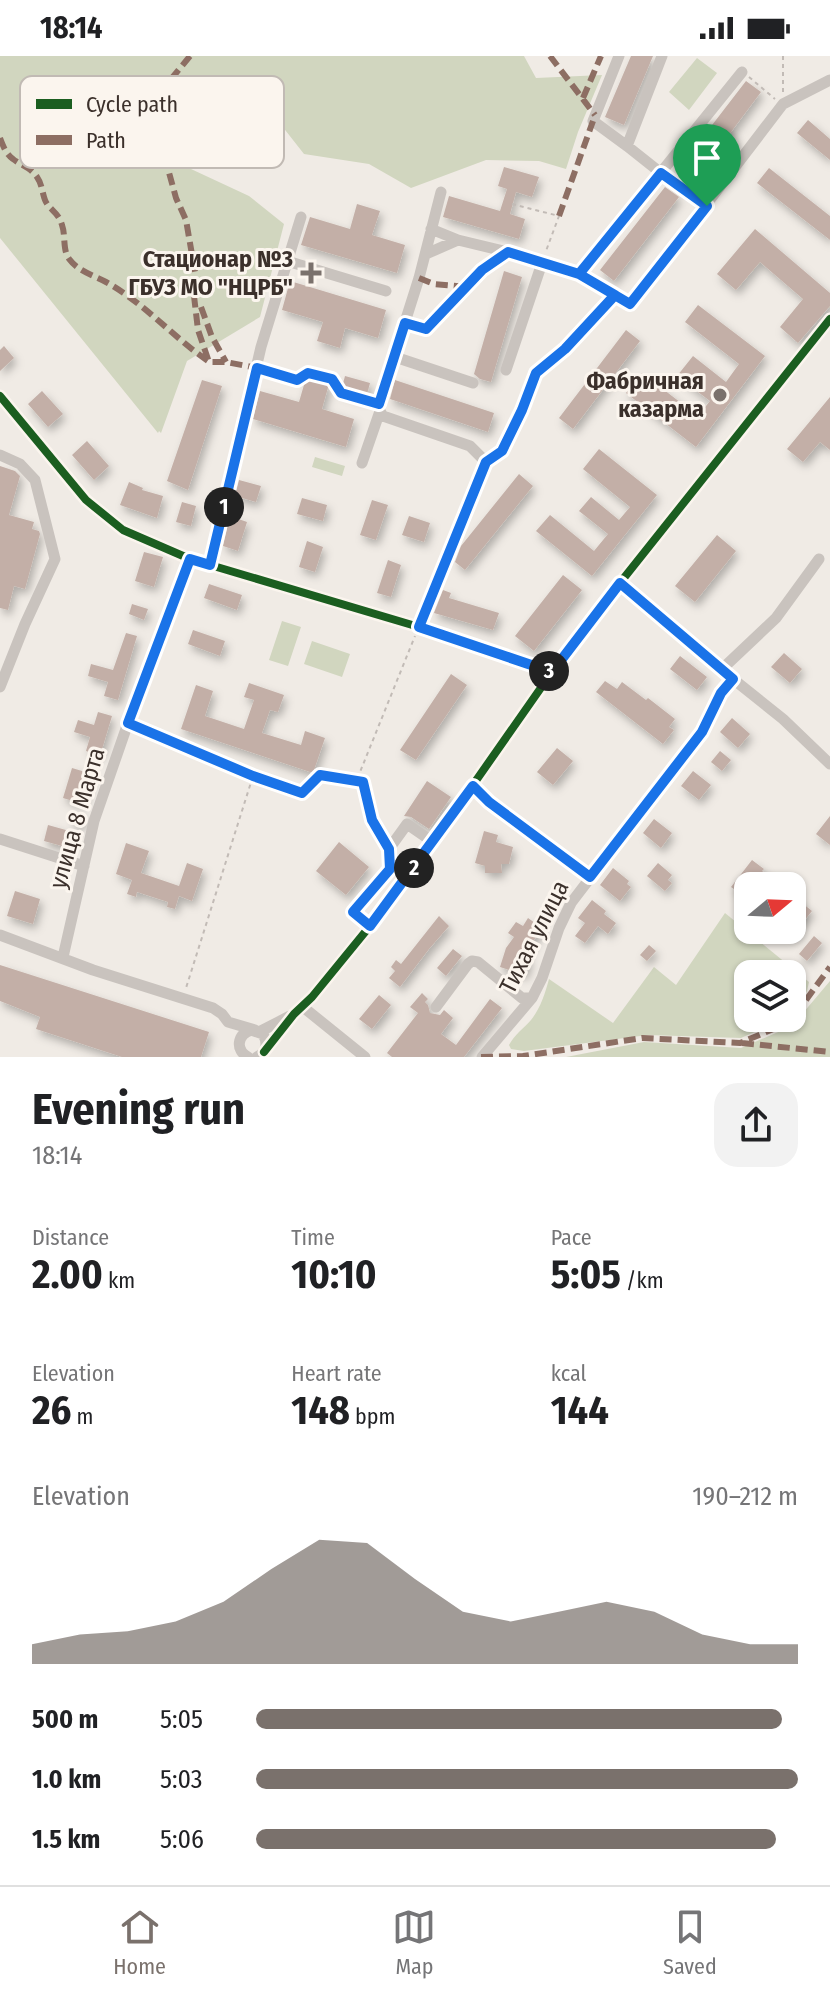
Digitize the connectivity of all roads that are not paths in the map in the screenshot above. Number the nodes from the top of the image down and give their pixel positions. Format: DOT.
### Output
graph roads {
  1 [pos="619,56"];
  2 [pos="662,56"];
  3 [pos="742,72"];
  4 [pos="830,80"];
  5 [pos="627,146"];
  6 [pos="661,173"];
  7 [pos="441,192"];
  8 [pos="707,206"];
  9 [pos="301,217"];
  10 [pos="431,229"];
  11 [pos="458,240"];
  12 [pos="426,254"];
  13 [pos="287,261"];
  14 [pos="542,263"];
  15 [pos="579,274"];
  16 [pos="386,291"];
  17 [pos="615,295"];
  18 [pos="830,319"];
  19 [pos="395,357"];
  20 [pos="506,370"];
  21 [pos="473,383"];
  22 [pos="0,396"];
  23 [pos="380,408"];
  24 [pos="0,455"];
  25 [pos="486,462"];
  26 [pos="362,463"];
  27 [pos="190,559"];
  28 [pos="819,559"];
  29 [pos="210,565"];
  30 [pos="620,583"];
  31 [pos="419,627"];
  32 [pos="721,670"];
  33 [pos="552,672"];
  34 [pos="733,679"];
  35 [pos="0,687"];
  36 [pos="830,764"];
  37 [pos="473,786"];
  38 [pos="0,839"];
  39 [pos="433,842"];
  40 [pos="84,866"];
  41 [pos="390,869"];
  42 [pos="590,877"];
  43 [pos="405,881"];
  44 [pos="370,926"];
  45 [pos="0,935"];
  46 [pos="63,957"];
  47 [pos="532,998"];
  48 [pos="436,1007"];
  49 [pos="299,1011"];
  50 [pos="228,1022"];
  51 [pos="257,1031"];
  52 [pos="238,1049"];
  53 [pos="258,1056"];
  54 [pos="365,1057"];
  55 [pos="482,1057"];
  1 -- 5 [label="street"];
  2 -- 5 [label="street"];
  3 -- 6 [label="street"];
  4 -- 8 [label="street"];
  5 -- 6 [label="street"];
  6 -- 8 [label="street"];
  6 -- 15 [label="street"];
  7 -- 10 [label="street"];
  8 -- 17 [label="street"];
  9 -- 13 [label="street"];
  10 -- 11 [label="street"];
  10 -- 12 [label="street"];
  11 -- 12 [label="street"];
  11 -- 14 [label="street"];
  12 -- 19 [label="street"];
  13 -- 16 [label="street"];
  13 -- 29 [label="street"];
  14 -- 15 [label="street"];
  14 -- 20 [label="street"];
  15 -- 17 [label="street"];
  17 -- 25 [label="street"];
  18 -- 30 [label="street"];
  19 -- 21 [label="street"];
  19 -- 23 [label="street"];
  22 -- 27 [label="street"];
  23 -- 25 [label="street"];
  23 -- 26 [label="street"];
  24 -- 35 [label="street"];
  25 -- 31 [label="street"];
  27 -- 29 [label="street"];
  27 -- 40 [label="street, улица 8 Марта"];
  28 -- 32 [label="street"];
  29 -- 31 [label="street"];
  30 -- 32 [label="street"];
  30 -- 33 [label="street"];
  31 -- 33 [label="street"];
  32 -- 34 [label="street"];
  33 -- 37 [label="street"];
  34 -- 36 [label="street"];
  34 -- 42 [label="street, Тихая улица"];
  37 -- 39 [label="street"];
  37 -- 42 [label="street"];
  38 -- 40 [label="street"];
  39 -- 41 [label="street"];
  39 -- 43 [label="street"];
  40 -- 46 [label="street, улица 8 Марта"];
  41 -- 43 [label="street"];
  41 -- 44 [label="street"];
  42 -- 47 [label="street, Тихая улица"];
  43 -- 44 [label="street"];
  44 -- 49 [label="street"];
  45 -- 46 [label="street"];
  46 -- 50 [label="street"];
  47 -- 48 [label="street"];
  47 -- 55 [label="street, Тихая улица"];
  49 -- 51 [label="street"];
  49 -- 53 [label="street"];
  49 -- 54 [label="street"];
  50 -- 51 [label="street"];
  50 -- 52 [label="street"];
  51 -- 52 [label="street"];
  51 -- 53 [label="street"];
  52 -- 53 [label="street"];
}
